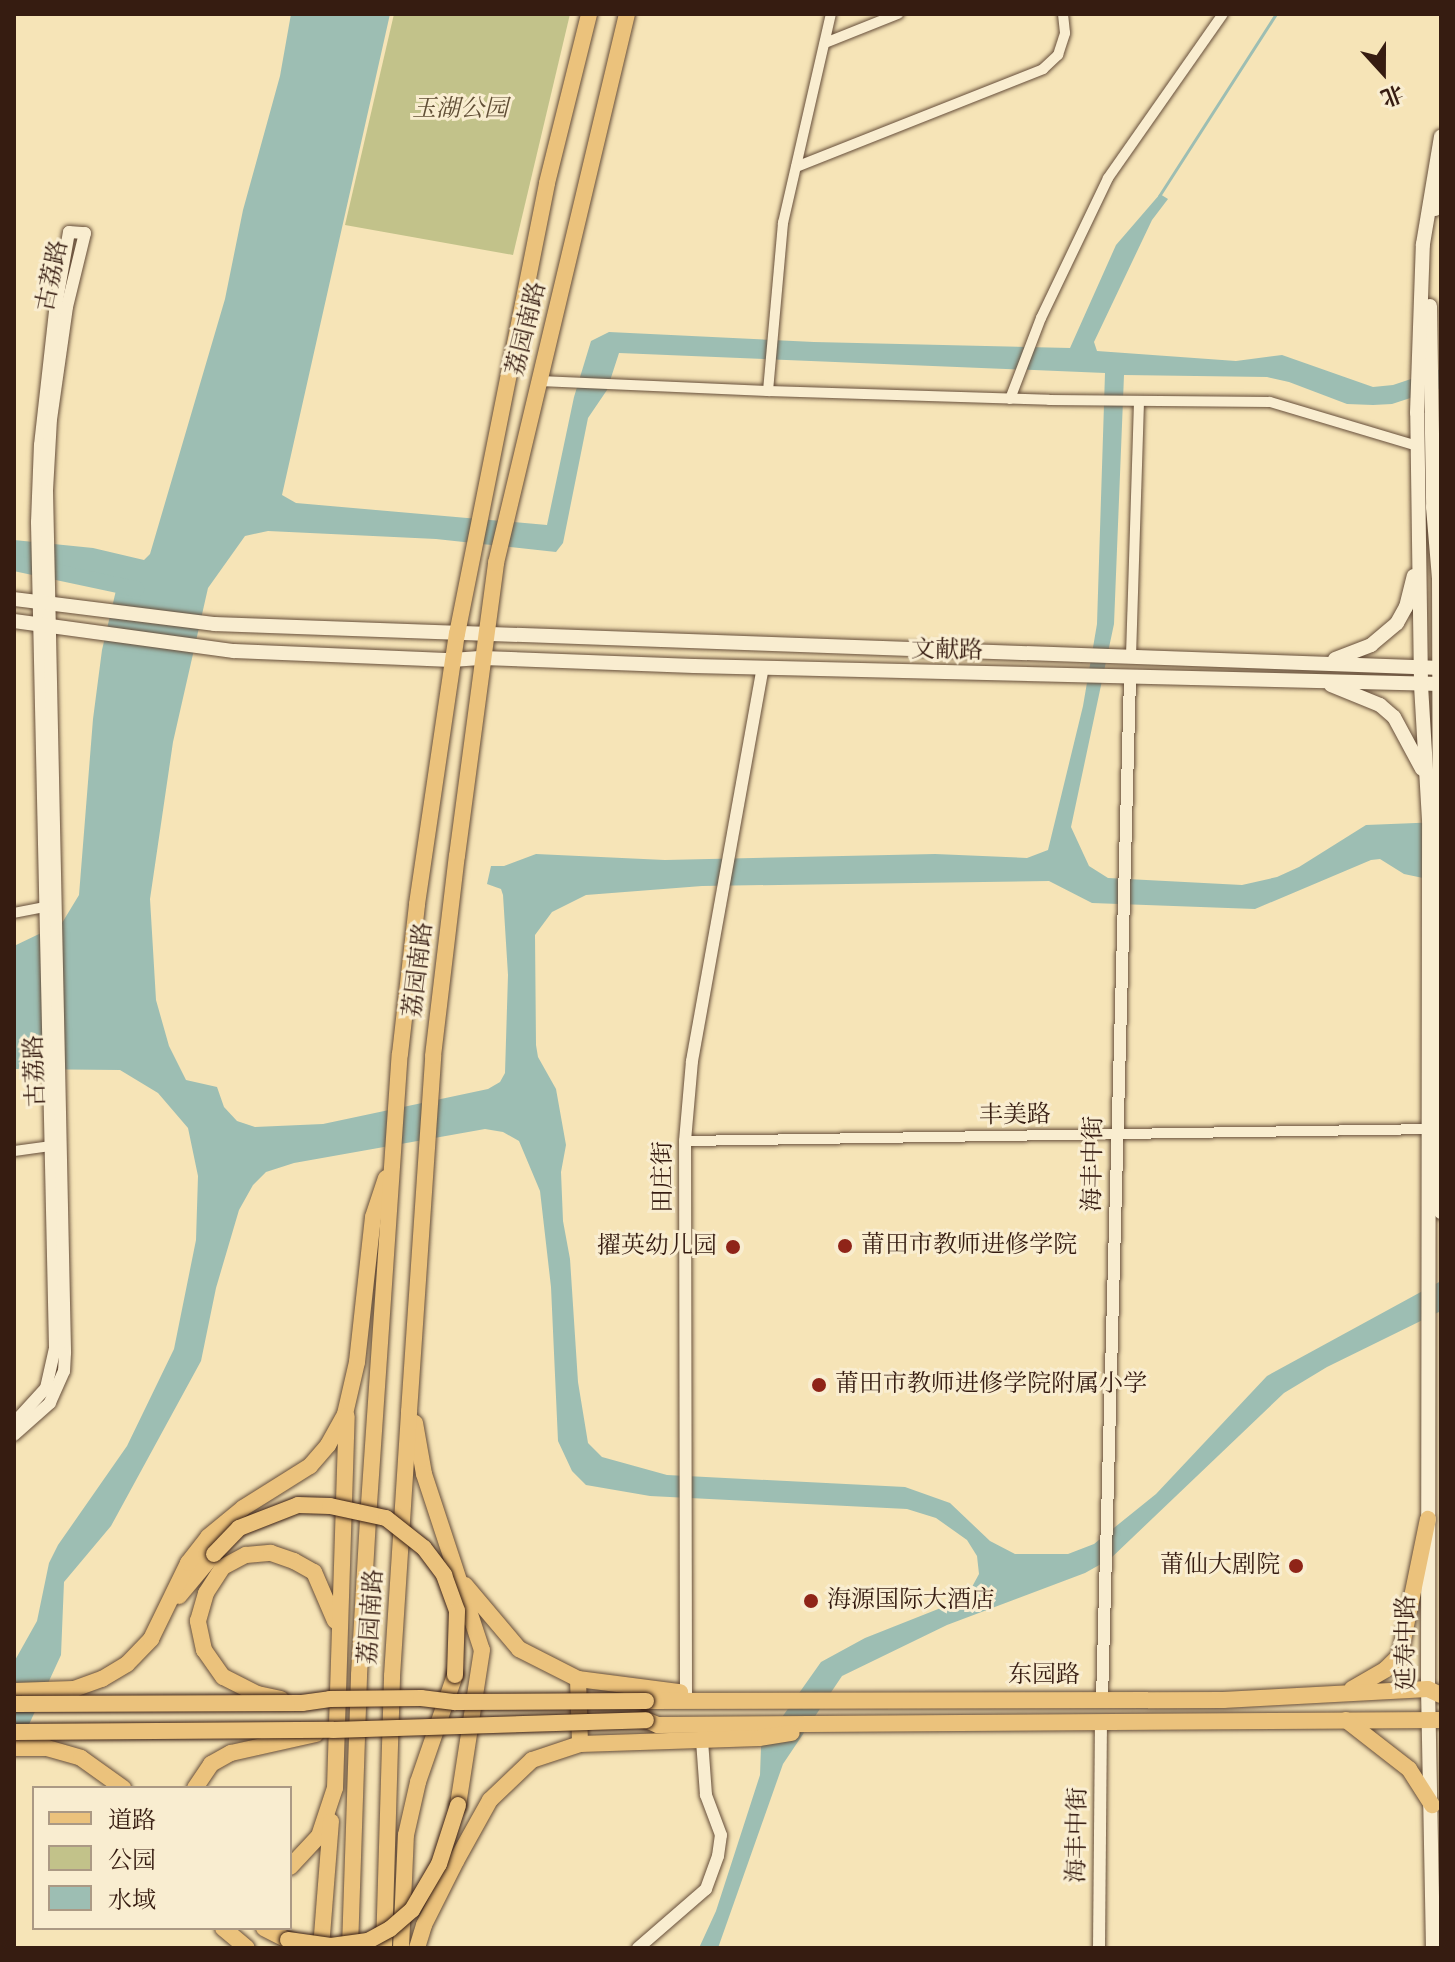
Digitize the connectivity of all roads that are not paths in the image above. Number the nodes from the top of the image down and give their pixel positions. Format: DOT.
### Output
graph roads {
  1 [pos="589,14"];
  2 [pos="627,14"];
  3 [pos="831,14"];
  4 [pos="898,14"];
  5 [pos="1063,14"];
  6 [pos="1223,14"];
  7 [pos="825,43"];
  8 [pos="1441,136"];
  9 [pos="796,167"];
  10 [pos="1441,182"];
  11 [pos="1438,209"];
  12 [pos="1424,357"];
  13 [pos="539,381"];
  14 [pos="769,387"];
  15 [pos="1010,399"];
  16 [pos="1139,401"];
  17 [pos="1430,446"];
  18 [pos="1419,548"];
  19 [pos="1440,582"];
  20 [pos="14,599"];
  21 [pos="44,603"];
  22 [pos="14,621"];
  23 [pos="45,626"];
  24 [pos="457,634"];
  25 [pos="486,635"];
  26 [pos="1131,656"];
  27 [pos="483,658"];
  28 [pos="452,660"];
  29 [pos="1328,662"];
  30 [pos="1421,667"];
  31 [pos="763,668"];
  32 [pos="1440,668"];
  33 [pos="1130,678"];
  34 [pos="1323,681"];
  35 [pos="1421,684"];
  36 [pos="1440,684"];
  37 [pos="1436,784"];
  38 [pos="1435,890"];
  39 [pos="48,912"];
  40 [pos="14,913"];
  41 [pos="1437,1129"];
  42 [pos="1117,1134"];
  43 [pos="685,1141"];
  44 [pos="55,1146"];
  45 [pos="14,1151"];
  46 [pos="393,1153"];
  47 [pos="1441,1212"];
  48 [pos="410,1397"];
  49 [pos="348,1402"];
  50 [pos="14,1423"];
  51 [pos="14,1435"];
  52 [pos="1428,1519"];
  53 [pos="458,1576"];
  54 [pos="162,1618"];
  55 [pos="338,1630"];
  56 [pos="578,1679"];
  57 [pos="14,1691"];
  58 [pos="1348,1691"];
  59 [pos="1434,1692"];
  60 [pos="686,1693"];
  61 [pos="1102,1700"];
  62 [pos="769,1702"];
  63 [pos="302,1703"];
  64 [pos="14,1704"];
  65 [pos="1346,1720"];
  66 [pos="1436,1720"];
  67 [pos="1101,1722"];
  68 [pos="846,1724"];
  69 [pos="333,1730"];
  70 [pos="14,1732"];
  71 [pos="702,1741"];
  72 [pos="580,1744"];
  73 [pos="14,1748"];
  74 [pos="81,1758"];
  75 [pos="106,1786"];
  76 [pos="120,1786"];
  77 [pos="196,1786"];
  78 [pos="335,1788"];
  79 [pos="1432,1805"];
  80 [pos="292,1865"];
  81 [pos="225,1930"];
  82 [pos="268,1930"];
  83 [pos="247,1948"];
  84 [pos="321,1948"];
  85 [pos="350,1948"];
  86 [pos="384,1948"];
  87 [pos="401,1948"];
  88 [pos="417,1948"];
  89 [pos="638,1948"];
  90 [pos="1099,1948"];
  91 [pos="1433,1948"];
  1 -- 24 [label="main road, 荔园南路"];
  2 -- 13 [label="main road, 荔园南路"];
  3 -- 7 [label="street"];
  4 -- 7 [label="street"];
  5 -- 9 [label="street"];
  6 -- 15 [label="street"];
  7 -- 9 [label="street"];
  8 -- 12 [label="main road"];
  9 -- 14 [label="street"];
  10 -- 11 [label="main road"];
  11 -- 12 [label="main road"];
  12 -- 17 [label="main road"];
  13 -- 14 [label="street"];
  13 -- 25 [label="main road, 荔园南路"];
  14 -- 15 [label="street"];
  15 -- 16 [label="street"];
  16 -- 17 [label="street"];
  16 -- 26 [label="street"];
  17 -- 18 [label="main road"];
  17 -- 19 [label="main road"];
  18 -- 29 [label="main road"];
  18 -- 30 [label="main road"];
  19 -- 32 [label="main road"];
  20 -- 21 [label="main road"];
  21 -- 21 [label="street, 古荔路"];
  21 -- 23 [label="street, 古荔路"];
  21 -- 24 [label="main road"];
  22 -- 23 [label="main road, 文献路"];
  23 -- 28 [label="main road, 文献路"];
  23 -- 39 [label="street, 古荔路"];
  24 -- 25 [label="main road"];
  24 -- 28 [label="main road, 荔园南路"];
  25 -- 26 [label="main road"];
  25 -- 27 [label="main road, 荔园南路"];
  26 -- 29 [label="main road"];
  27 -- 28 [label="main road, 文献路"];
  27 -- 31 [label="main road, 文献路"];
  27 -- 48 [label="main road, 荔园南路"];
  28 -- 46 [label="main road, 荔园南路"];
  29 -- 30 [label="main road"];
  30 -- 32 [label="main road"];
  30 -- 35 [label="main road"];
  31 -- 33 [label="main road, 文献路"];
  31 -- 43 [label="street, 田庄街"];
  32 -- 36 [label="main road"];
  33 -- 34 [label="main road, 文献路"];
  33 -- 42 [label="street, 海丰中街"];
  34 -- 35 [label="main road, 文献路"];
  34 -- 37 [label="main road"];
  35 -- 36 [label="main road, 文献路"];
  35 -- 37 [label="main road"];
  36 -- 37 [label="main road"];
  37 -- 38 [label="main road"];
  37 -- 38 [label="main road"];
  38 -- 41 [label="main road"];
  39 -- 40 [label="street"];
  39 -- 44 [label="street, 古荔路"];
  41 -- 42 [label="street, 丰美路"];
  41 -- 47 [label="main road"];
  41 -- 52 [label="main road, 延寿中路"];
  42 -- 43 [label="street, 丰美路"];
  42 -- 61 [label="street, 海丰中街"];
  43 -- 60 [label="street, 田庄街"];
  44 -- 45 [label="street"];
  44 -- 50 [label="street, 古荔路"];
  44 -- 51 [label="street, 古荔路"];
  46 -- 49 [label="main road"];
  46 -- 85 [label="main road, 荔园南路"];
  48 -- 53 [label="main road"];
  48 -- 86 [label="main road, 荔园南路"];
  49 -- 54 [label="main road"];
  49 -- 55 [label="main road"];
  52 -- 58 [label="main road"];
  52 -- 59 [label="main road, 延寿中路"];
  53 -- 56 [label="main road"];
  53 -- 82 [label="main road, bridge"];
  54 -- 57 [label="main road"];
  54 -- 87 [label="main road, bridge"];
  55 -- 63 [label="main road, bridge"];
  55 -- 78 [label="main road"];
  56 -- 60 [label="main road"];
  56 -- 72 [label="main road"];
  58 -- 59 [label="main road, 东园路"];
  58 -- 61 [label="main road, 东园路"];
  59 -- 66 [label="main road, 延寿中路"];
  60 -- 62 [label="main road"];
  61 -- 62 [label="main road, 东园路"];
  62 -- 63 [label="main road, 东园路, bridge"];
  63 -- 64 [label="main road, bridge"];
  65 -- 66 [label="main road, 东园路"];
  65 -- 67 [label="main road, 东园路"];
  65 -- 79 [label="main road"];
  66 -- 79 [label="main road, 延寿中路"];
  67 -- 68 [label="main road, 东园路"];
  67 -- 90 [label="street, 海丰中街"];
  68 -- 69 [label="main road, 东园路, bridge"];
  68 -- 71 [label="main road"];
  69 -- 70 [label="main road, bridge"];
  69 -- 77 [label="main road, bridge"];
  71 -- 72 [label="main road"];
  71 -- 89 [label="street"];
  72 -- 88 [label="main road"];
  73 -- 74 [label="main road"];
  74 -- 75 [label="main road"];
  74 -- 76 [label="main road"];
  78 -- 80 [label="main road"];
  78 -- 84 [label="main road"];
  79 -- 91 [label="main road, 延寿中路"];
  81 -- 83 [label="main road"];
}
